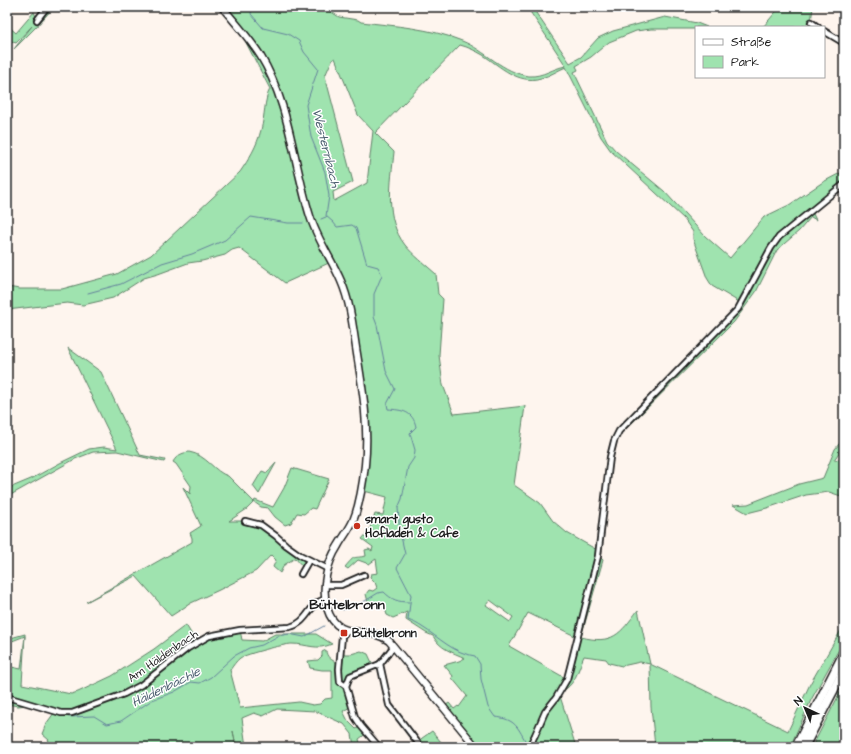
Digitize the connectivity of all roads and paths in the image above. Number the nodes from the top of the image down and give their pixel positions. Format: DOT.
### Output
graph roads {
  1 [pos="48,7"];
  2 [pos="222,7"];
  3 [pos="37,20"];
  4 [pos="811,22"];
  5 [pos="817,26"];
  6 [pos="825,32"];
  7 [pos="844,43"];
  8 [pos="844,184"];
  9 [pos="245,521"];
  10 [pos="309,560"];
  11 [pos="328,569"];
  12 [pos="301,574"];
  13 [pos="364,575"];
  14 [pos="325,585"];
  15 [pos="325,599"];
  16 [pos="347,631"];
  17 [pos="394,646"];
  18 [pos="844,653"];
  19 [pos="380,664"];
  20 [pos="844,670"];
  21 [pos="346,686"];
  22 [pos="7,697"];
  23 [pos="379,747"];
  24 [pos="421,747"];
  25 [pos="476,747"];
  26 [pos="526,747"];
  27 [pos="796,747"];
  28 [pos="804,747"];
  1 -- 3 [label="street"];
  2 -- 11 [label="street"];
  4 -- 5 [label="street"];
  6 -- 7 [label="street"];
  8 -- 26 [label="street"];
  9 -- 10 [label="street"];
  10 -- 11 [label="street"];
  10 -- 12 [label="street"];
  11 -- 14 [label="street"];
  13 -- 14 [label="street"];
  14 -- 15 [label="street"];
  15 -- 16 [label="street"];
  15 -- 22 [label="street, Am Häldenbach"];
  16 -- 17 [label="street"];
  16 -- 21 [label="street"];
  17 -- 19 [label="street"];
  17 -- 25 [label="street"];
  18 -- 27 [label="highway"];
  19 -- 21 [label="street"];
  19 -- 24 [label="street"];
  20 -- 28 [label="highway"];
  21 -- 23 [label="street"];
}
